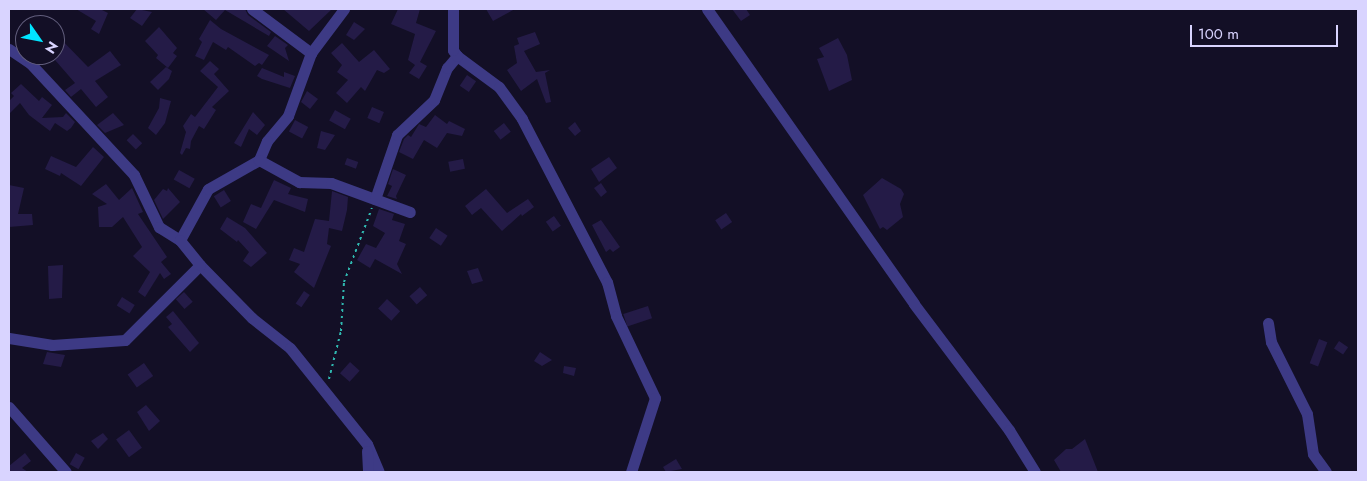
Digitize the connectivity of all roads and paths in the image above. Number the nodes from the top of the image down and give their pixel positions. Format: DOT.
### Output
graph roads {
  1 [pos="252,9"];
  2 [pos="344,9"];
  3 [pos="453,9"];
  4 [pos="707,9"];
  5 [pos="9,49"];
  6 [pos="311,53"];
  7 [pos="457,56"];
  8 [pos="259,160"];
  9 [pos="375,198"];
  10 [pos="410,212"];
  11 [pos="180,240"];
  12 [pos="200,266"];
  13 [pos="1268,323"];
  14 [pos="9,338"];
  15 [pos="326,392"];
  16 [pos="9,407"];
  17 [pos="367,444"];
  18 [pos="66,472"];
  19 [pos="368,472"];
  20 [pos="379,472"];
  21 [pos="632,472"];
  22 [pos="1035,472"];
  23 [pos="1326,472"];
  1 -- 6 [label="street"];
  2 -- 6 [label="street"];
  3 -- 7 [label="street"];
  4 -- 22 [label="street"];
  5 -- 11 [label="street"];
  6 -- 8 [label="street"];
  7 -- 9 [label="street"];
  7 -- 21 [label="street"];
  8 -- 9 [label="street"];
  8 -- 11 [label="street"];
  9 -- 10 [label="street"];
  9 -- 15 [label="path"];
  11 -- 12 [label="street"];
  12 -- 14 [label="street"];
  12 -- 15 [label="street"];
  13 -- 23 [label="street"];
  15 -- 17 [label="street"];
  16 -- 18 [label="street"];
  17 -- 19 [label="street"];
  17 -- 20 [label="street"];
}
